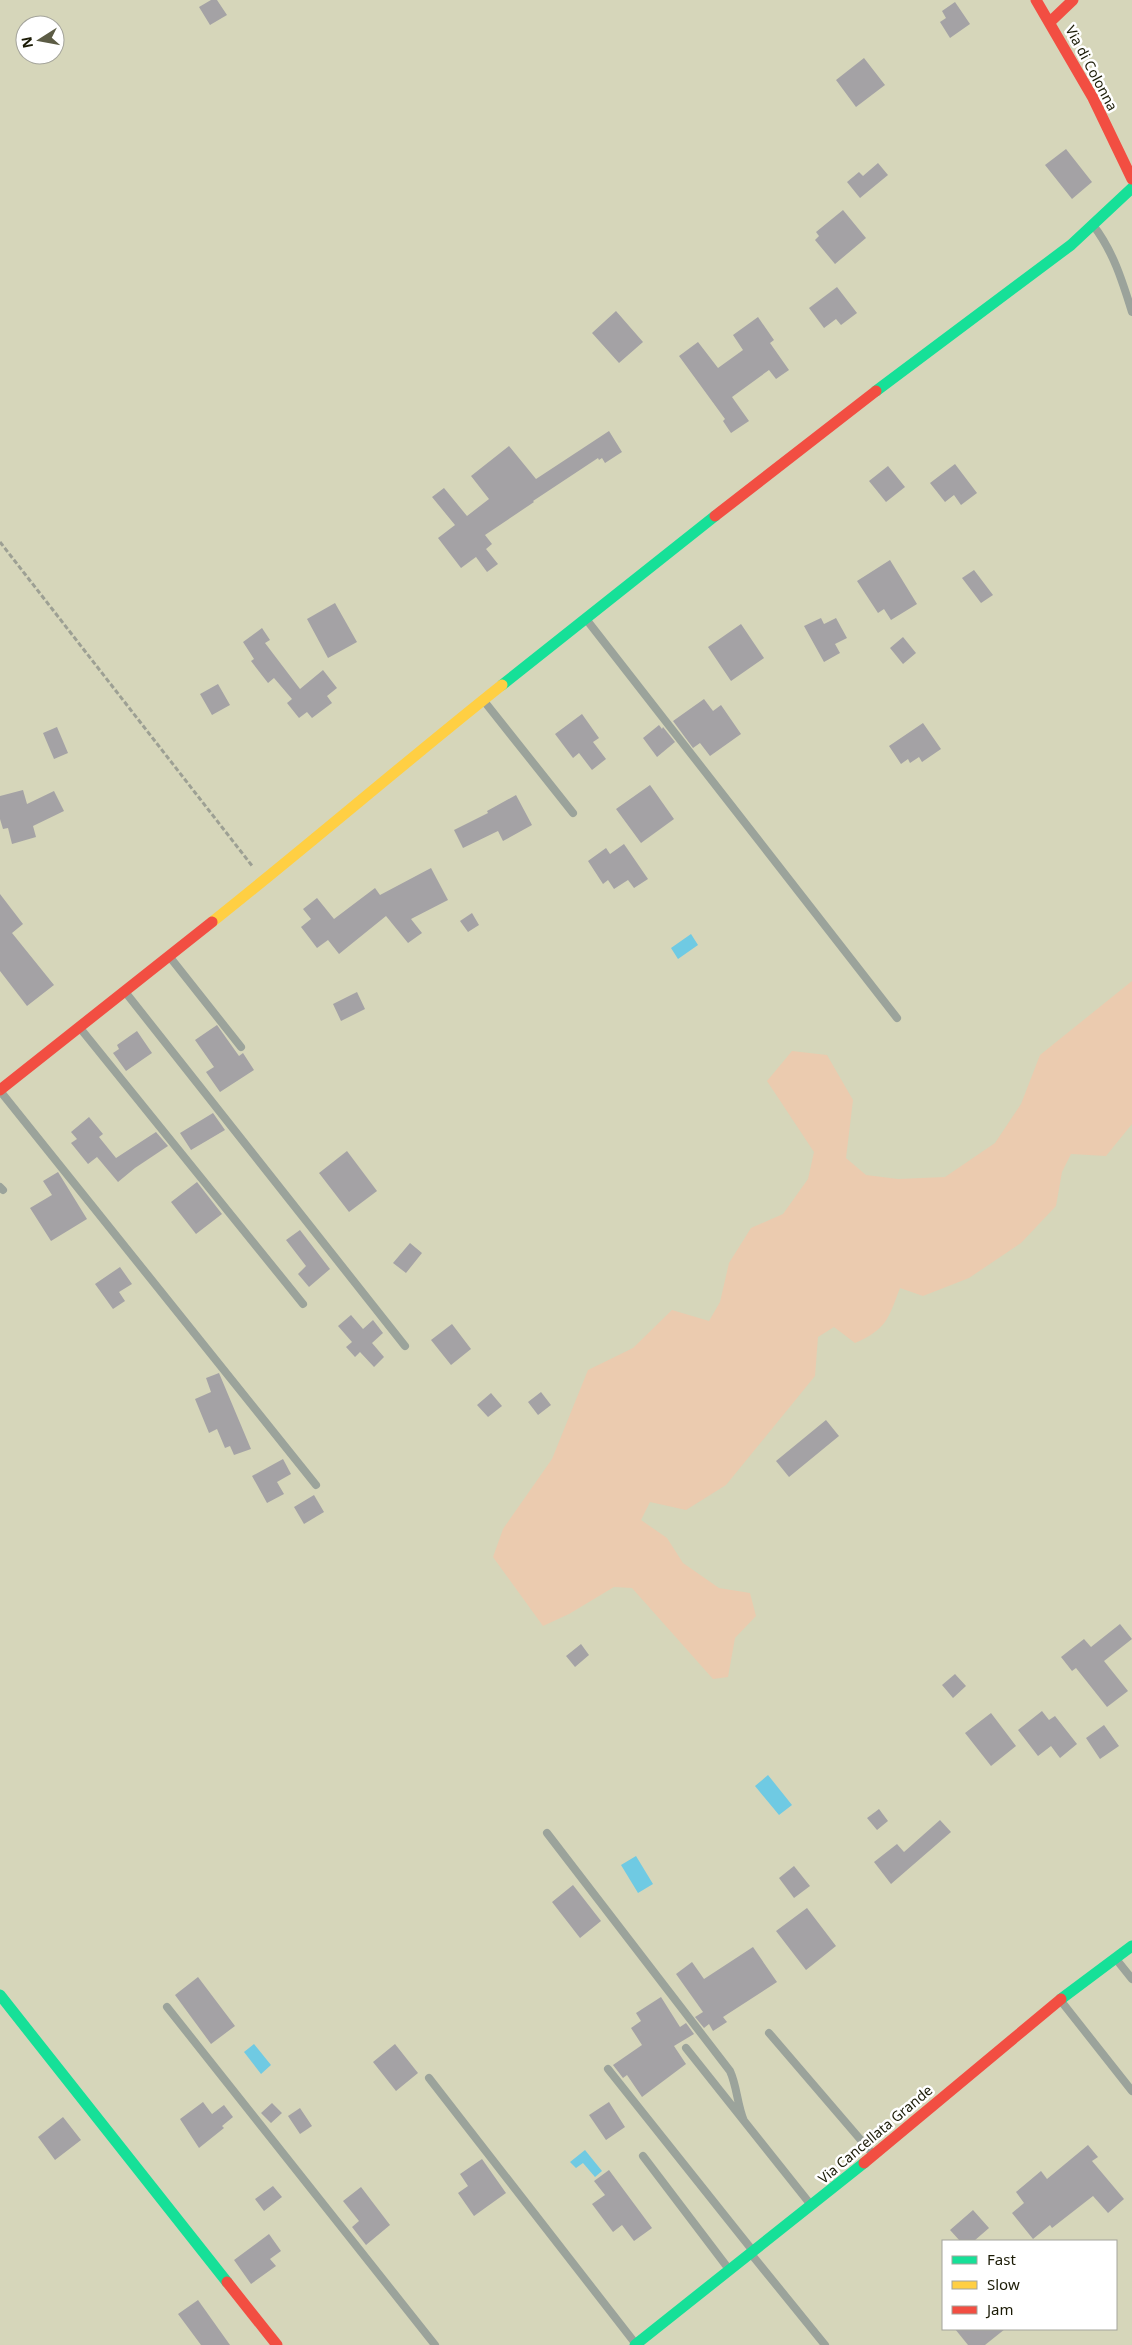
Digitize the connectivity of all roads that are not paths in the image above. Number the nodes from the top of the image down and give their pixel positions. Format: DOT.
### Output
graph roads {
  1 [pos="1036,0"];
  2 [pos="1072,0"];
  3 [pos="1050,22"];
  4 [pos="1132,179"];
  5 [pos="1132,188"];
  6 [pos="1093,224"];
  7 [pos="1132,312"];
  8 [pos="586,619"];
  9 [pos="483,700"];
  10 [pos="573,813"];
  11 [pos="168,955"];
  12 [pos="124,991"];
  13 [pos="897,1018"];
  14 [pos="78,1026"];
  15 [pos="241,1046"];
  16 [pos="0,1090"];
  17 [pos="303,1304"];
  18 [pos="405,1346"];
  19 [pos="316,1484"];
  20 [pos="547,1833"];
  21 [pos="1132,1946"];
  22 [pos="1116,1958"];
  23 [pos="1132,1979"];
  24 [pos="0,1995"];
  25 [pos="1060,2000"];
  26 [pos="167,2007"];
  27 [pos="769,2033"];
  28 [pos="686,2048"];
  29 [pos="608,2069"];
  30 [pos="429,2078"];
  31 [pos="1132,2091"];
  32 [pos="744,2121"];
  33 [pos="873,2155"];
  34 [pos="643,2156"];
  35 [pos="811,2206"];
  36 [pos="752,2253"];
  37 [pos="730,2270"];
  38 [pos="277,2345"];
  39 [pos="435,2345"];
  40 [pos="635,2345"];
  41 [pos="825,2345"];
  1 -- 3 [label="street, Via di Colonna"];
  2 -- 3 [label="street"];
  3 -- 4 [label="street, Via di Colonna"];
  5 -- 6 [label="street"];
  6 -- 7 [label="lane"];
  6 -- 8 [label="street"];
  8 -- 9 [label="street"];
  8 -- 13 [label="lane"];
  9 -- 10 [label="lane"];
  9 -- 11 [label="street"];
  11 -- 12 [label="street"];
  11 -- 15 [label="lane"];
  12 -- 14 [label="street"];
  12 -- 18 [label="lane"];
  14 -- 16 [label="street"];
  14 -- 17 [label="lane"];
  16 -- 19 [label="lane"];
  20 -- 32 [label="lane"];
  21 -- 22 [label="street, Via Cancellata Grande"];
  22 -- 23 [label="lane"];
  22 -- 25 [label="street, Via Cancellata Grande"];
  24 -- 38 [label="street"];
  25 -- 31 [label="lane"];
  25 -- 33 [label="street, Via Cancellata Grande"];
  26 -- 39 [label="lane"];
  27 -- 33 [label="lane"];
  28 -- 32 [label="lane"];
  29 -- 36 [label="lane"];
  30 -- 40 [label="lane"];
  32 -- 35 [label="lane"];
  33 -- 35 [label="street, Via Cancellata Grande"];
  34 -- 37 [label="lane"];
  35 -- 36 [label="street, Via Cancellata Grande"];
  36 -- 37 [label="street, Via Cancellata Grande"];
  36 -- 41 [label="lane"];
  37 -- 40 [label="street, Via Cancellata Grande"];
}
